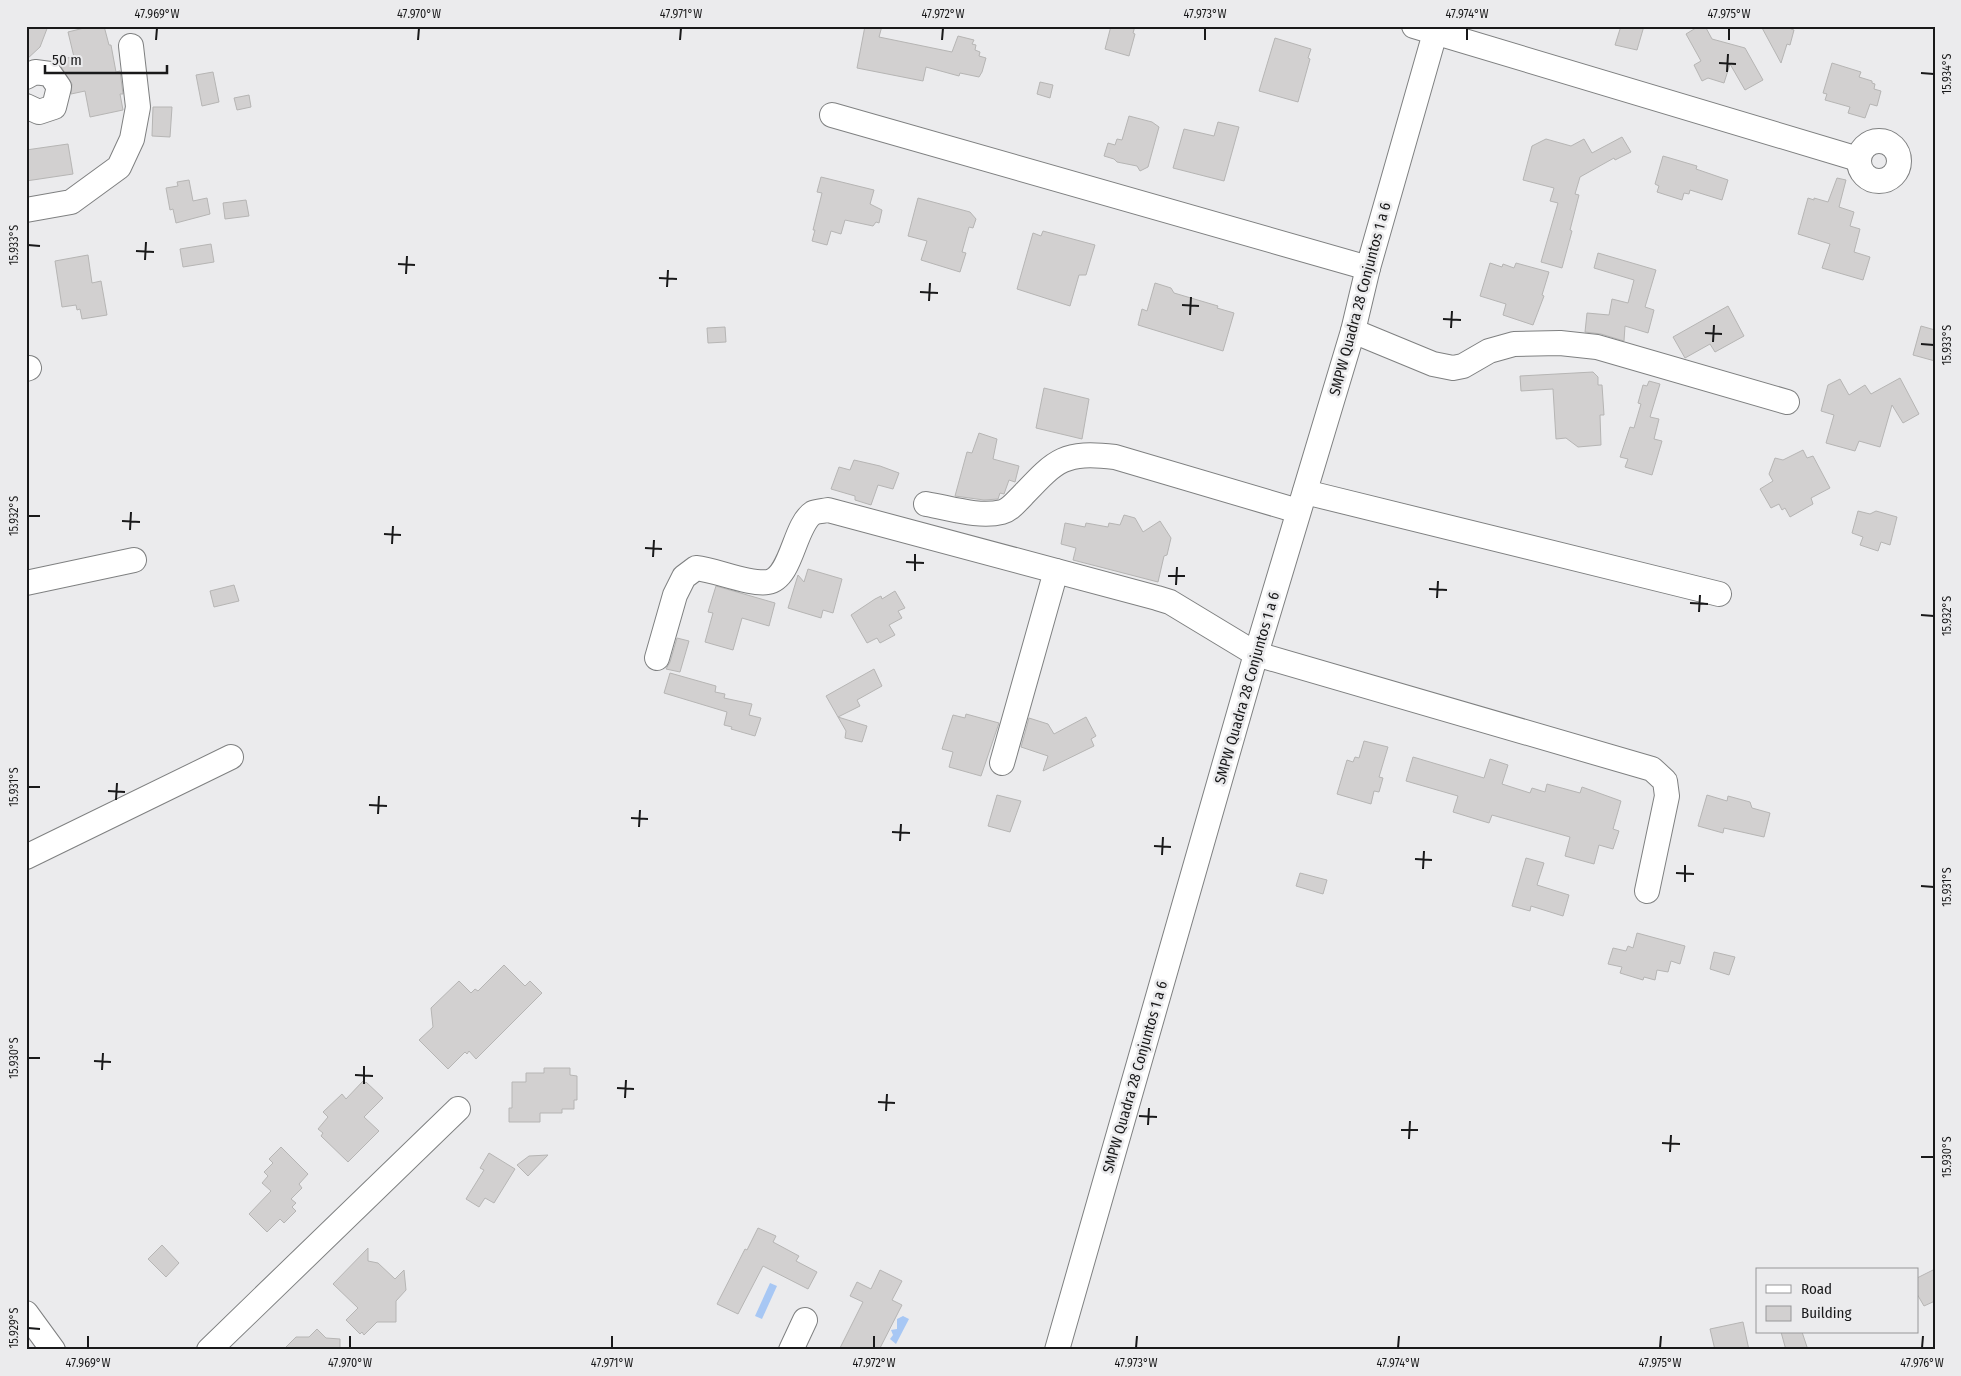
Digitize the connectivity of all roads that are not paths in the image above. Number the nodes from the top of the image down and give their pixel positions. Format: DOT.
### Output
graph roads {
  1 [pos="1429,28"];
  2 [pos="131,46"];
  3 [pos="26,77"];
  4 [pos="26,106"];
  5 [pos="832,115"];
  6 [pos="1858,159"];
  7 [pos="26,210"];
  8 [pos="1368,268"];
  9 [pos="1353,331"];
  10 [pos="1787,402"];
  11 [pos="1302,501"];
  12 [pos="926,504"];
  13 [pos="134,560"];
  14 [pos="1056,571"];
  15 [pos="26,583"];
  16 [pos="1719,594"];
  17 [pos="1256,654"];
  18 [pos="656,658"];
  19 [pos="231,757"];
  20 [pos="1002,763"];
  21 [pos="26,857"];
  22 [pos="1647,891"];
  23 [pos="458,1109"];
  24 [pos="26,1313"];
  25 [pos="804,1320"];
  26 [pos="53,1350"];
  27 [pos="209,1350"];
  28 [pos="790,1350"];
  29 [pos="1057,1350"];
  1 -- 6 [label="street"];
  1 -- 8 [label="street, SMPW Quadra 28 Conjuntos 1 a 6"];
  2 -- 7 [label="street"];
  3 -- 4 [label="street"];
  5 -- 8 [label="street"];
  8 -- 9 [label="street, SMPW Quadra 28 Conjuntos 1 a 6"];
  9 -- 10 [label="street"];
  9 -- 11 [label="street, SMPW Quadra 28 Conjuntos 1 a 6"];
  11 -- 12 [label="street"];
  11 -- 16 [label="street"];
  11 -- 17 [label="street, SMPW Quadra 28 Conjuntos 1 a 6"];
  13 -- 15 [label="street"];
  14 -- 17 [label="street"];
  14 -- 18 [label="street"];
  14 -- 20 [label="street"];
  17 -- 22 [label="street"];
  17 -- 29 [label="street, SMPW Quadra 28 Conjuntos 1 a 6"];
  19 -- 21 [label="street"];
  23 -- 27 [label="street"];
  24 -- 26 [label="street"];
  25 -- 28 [label="street"];
}
